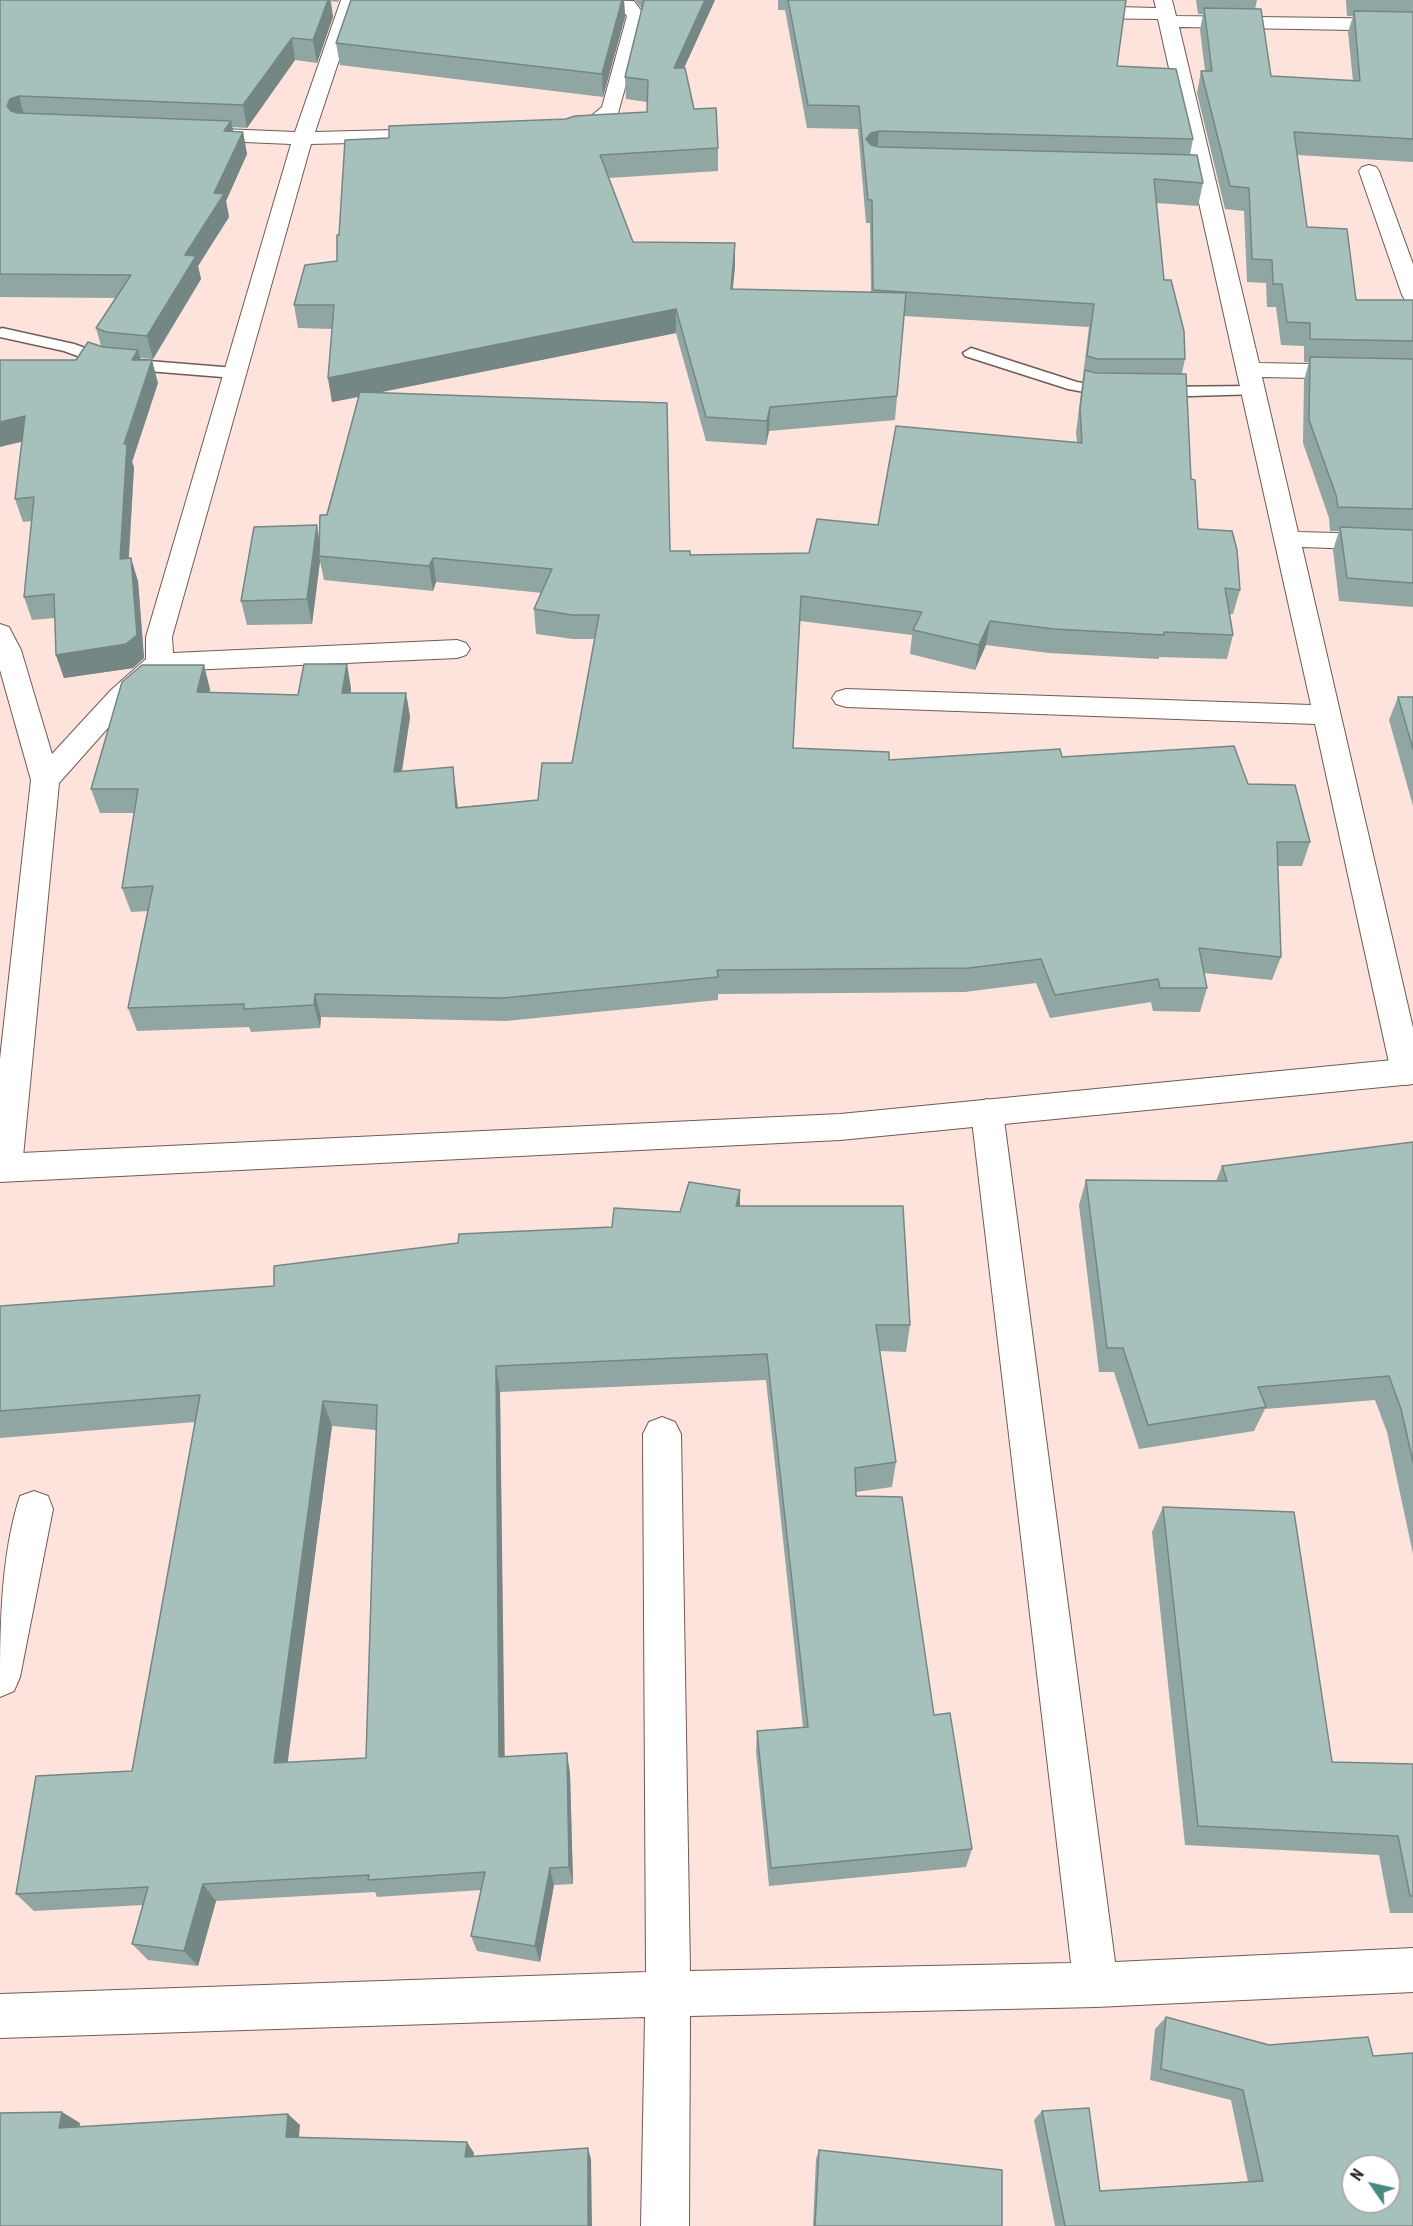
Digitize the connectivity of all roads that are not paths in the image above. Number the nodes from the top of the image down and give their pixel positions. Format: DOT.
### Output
graph roads {
  1 [pos="597,0"];
  2 [pos="348,5"];
  3 [pos="323,9"];
  4 [pos="1063,12"];
  5 [pos="1166,12"];
  6 [pos="1413,25"];
  7 [pos="176,133"];
  8 [pos="543,134"];
  9 [pos="459,135"];
  10 [pos="303,138"];
  11 [pos="1369,171"];
  12 [pos="1413,296"];
  13 [pos="2,333"];
  14 [pos="971,353"];
  15 [pos="1413,373"];
  16 [pos="235,374"];
  17 [pos="1252,381"];
  18 [pos="1287,539"];
  19 [pos="1413,543"];
  20 [pos="0,633"];
  21 [pos="457,649"];
  22 [pos="160,662"];
  23 [pos="846,698"];
  24 [pos="1327,716"];
  25 [pos="45,780"];
  26 [pos="1410,1072"];
  27 [pos="987,1112"];
  28 [pos="2,1168"];
  29 [pos="662,1434"];
  30 [pos="34,1509"];
  31 [pos="0,1677"];
  32 [pos="1413,1970"];
  33 [pos="1096,1985"];
  34 [pos="668,1994"];
  35 [pos="0,2016"];
  36 [pos="665,2226"];
  1 -- 8 [label="street"];
  2 -- 3 [label="street"];
  2 -- 10 [label="street"];
  4 -- 5 [label="street"];
  5 -- 6 [label="street"];
  5 -- 17 [label="street"];
  7 -- 10 [label="street"];
  9 -- 10 [label="street"];
  10 -- 16 [label="street"];
  11 -- 12 [label="street"];
  13 -- 16 [label="lane"];
  14 -- 17 [label="lane"];
  15 -- 17 [label="street"];
  16 -- 22 [label="street"];
  17 -- 18 [label="street"];
  18 -- 19 [label="street"];
  18 -- 24 [label="street"];
  20 -- 25 [label="street"];
  21 -- 22 [label="street"];
  22 -- 25 [label="street"];
  23 -- 24 [label="street"];
  24 -- 26 [label="street"];
  25 -- 28 [label="street"];
  26 -- 27 [label="street"];
  27 -- 28 [label="street"];
  27 -- 33 [label="street"];
  29 -- 34 [label="street"];
  30 -- 31 [label="street"];
  32 -- 33 [label="street"];
  33 -- 34 [label="street"];
  34 -- 35 [label="street"];
  34 -- 36 [label="street"];
}
